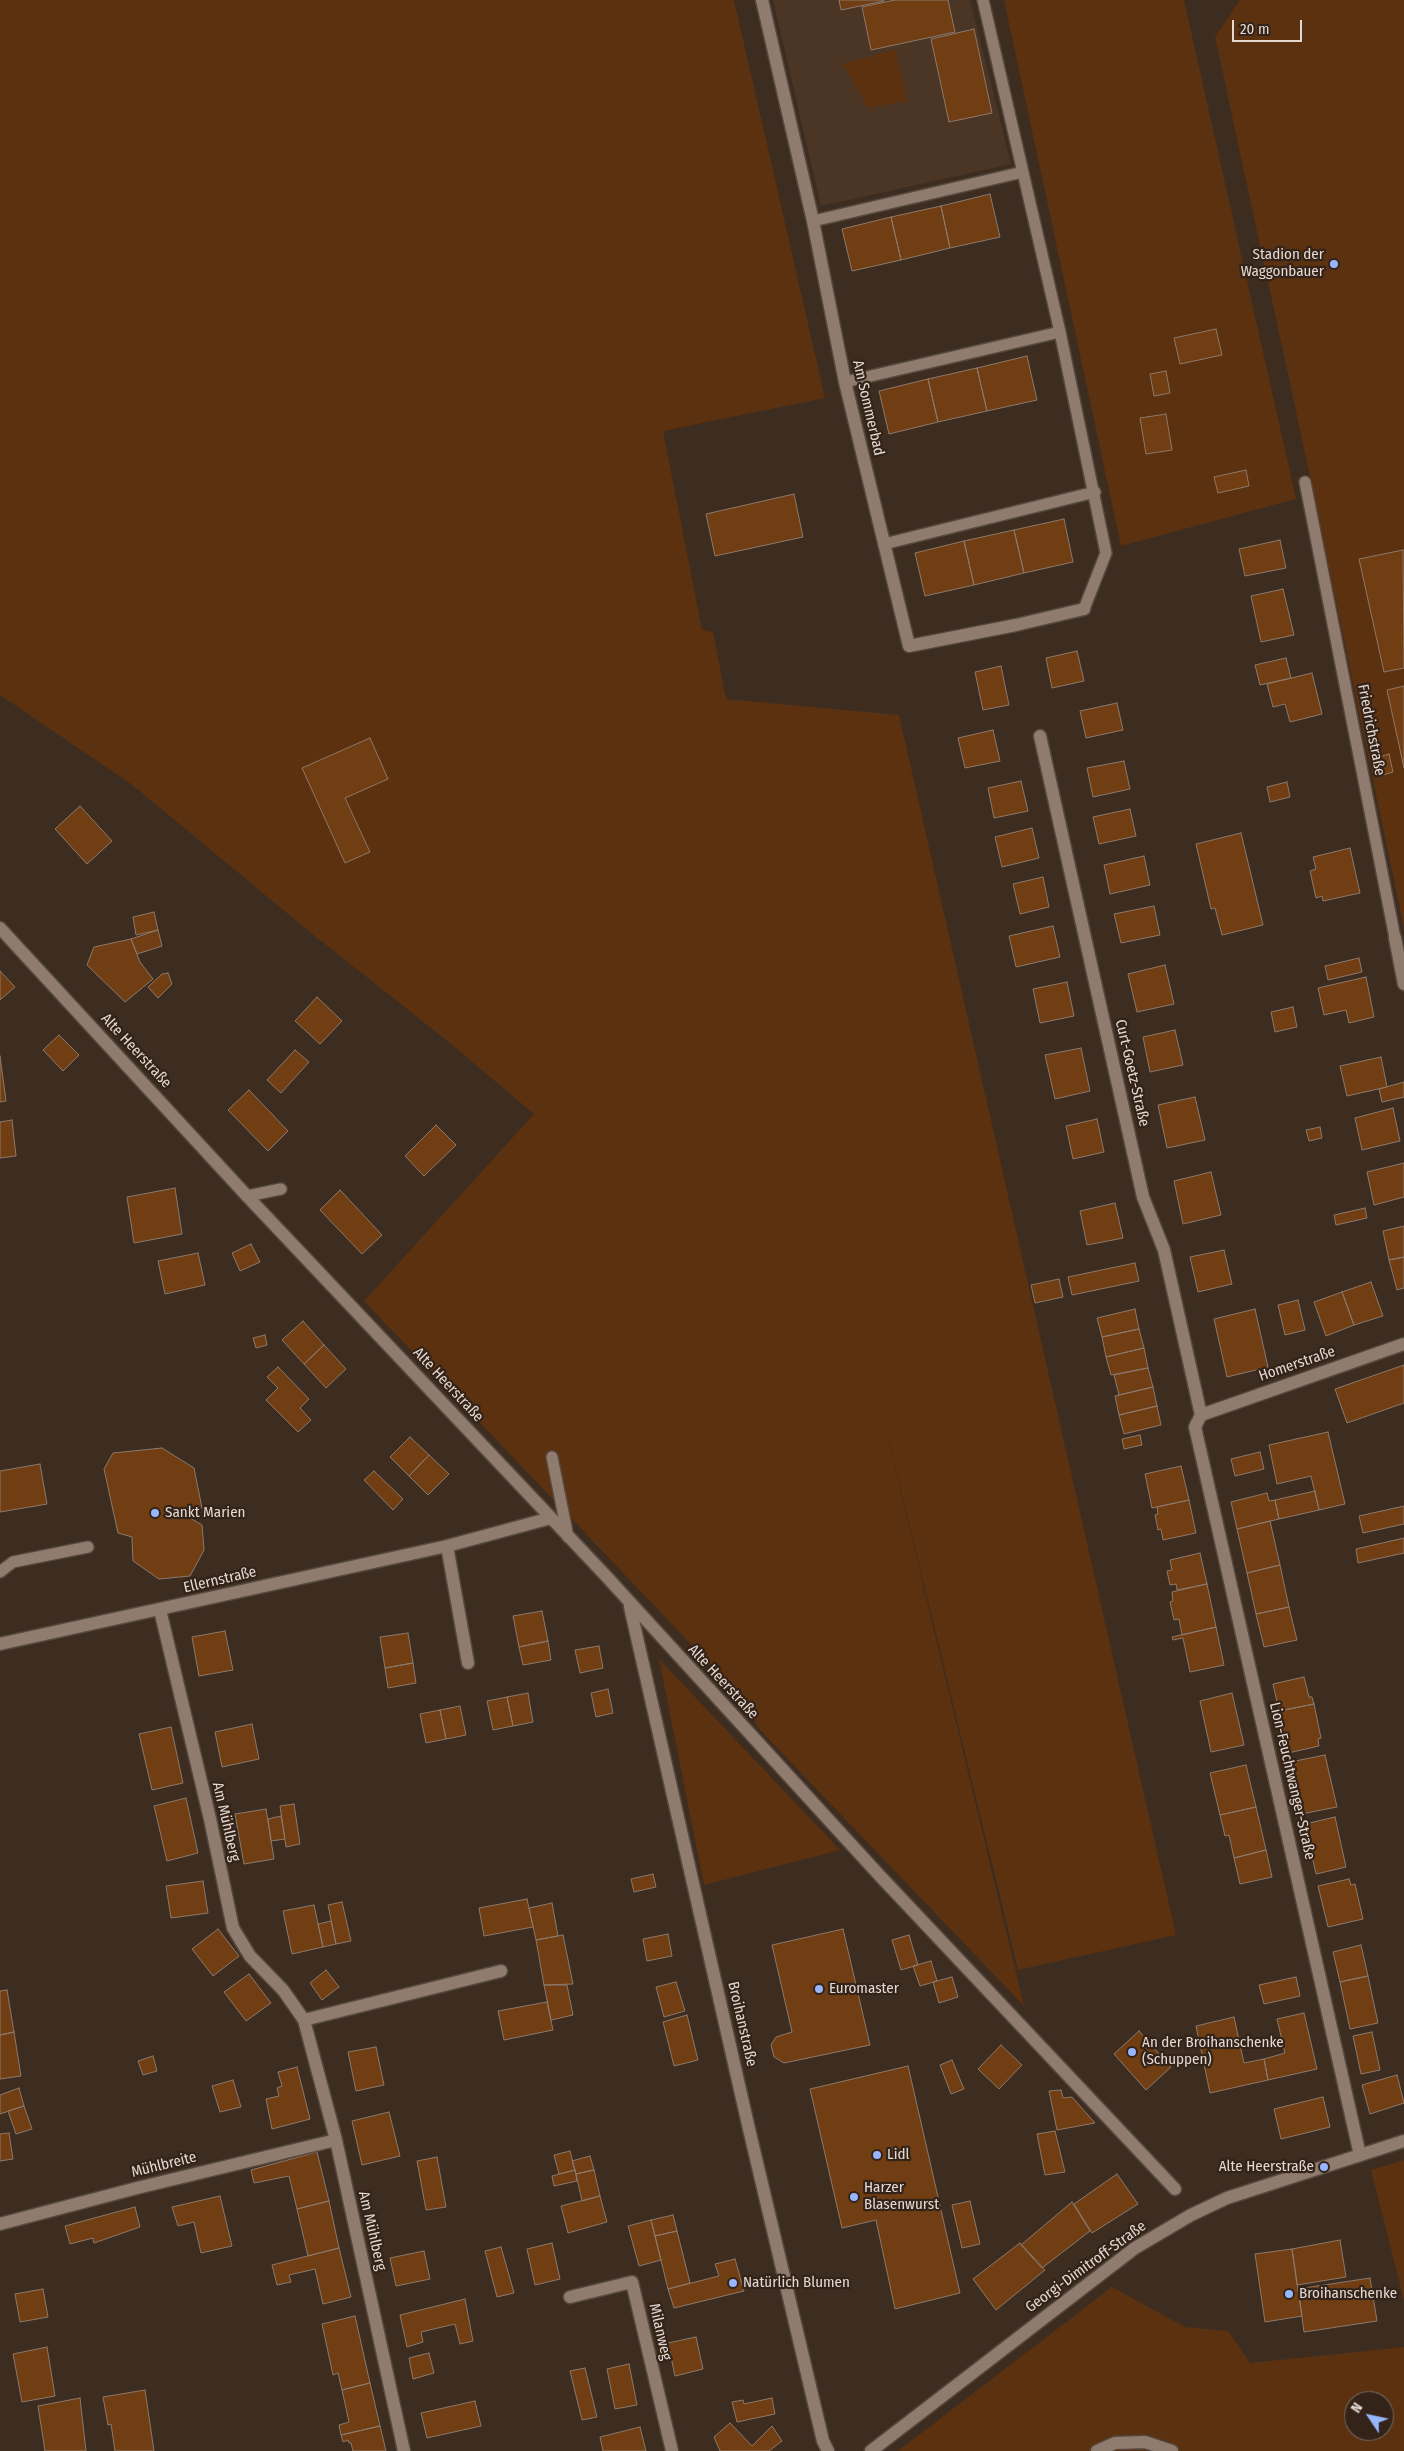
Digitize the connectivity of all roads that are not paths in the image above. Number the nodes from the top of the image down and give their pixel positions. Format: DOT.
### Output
graph roads {
  1 [pos="762,0"];
  2 [pos="983,0"];
  3 [pos="1023,172"];
  4 [pos="813,222"];
  5 [pos="1060,332"];
  6 [pos="845,382"];
  7 [pos="1305,482"];
  8 [pos="1095,492"];
  9 [pos="884,544"];
  10 [pos="1084,609"];
  11 [pos="1040,736"];
  12 [pos="0,928"];
  13 [pos="1395,938"];
  14 [pos="1403,972"];
  15 [pos="280,1189"];
  16 [pos="248,1196"];
  17 [pos="1404,1344"];
  18 [pos="1202,1415"];
  19 [pos="552,1457"];
  20 [pos="551,1518"];
  21 [pos="568,1537"];
  22 [pos="447,1546"];
  23 [pos="88,1547"];
  24 [pos="0,1572"];
  25 [pos="630,1604"];
  26 [pos="160,1610"];
  27 [pos="0,1644"];
  28 [pos="468,1663"];
  29 [pos="501,1971"];
  30 [pos="304,2020"];
  31 [pos="336,2140"];
  32 [pos="1404,2141"];
  33 [pos="1360,2155"];
  34 [pos="1175,2189"];
  35 [pos="0,2224"];
  36 [pos="570,2297"];
  37 [pos="404,2451"];
  38 [pos="672,2451"];
  39 [pos="828,2451"];
  40 [pos="871,2451"];
  41 [pos="1097,2451"];
  42 [pos="1172,2451"];
  1 -- 4 [label="street, Am Sommerbad"];
  2 -- 3 [label="lane"];
  3 -- 4 [label="lane"];
  3 -- 5 [label="lane"];
  4 -- 6 [label="street, Am Sommerbad"];
  5 -- 6 [label="lane"];
  5 -- 8 [label="lane"];
  6 -- 9 [label="street, Am Sommerbad"];
  7 -- 13 [label="lane, Friedrichstraße"];
  8 -- 9 [label="lane"];
  8 -- 10 [label="lane"];
  9 -- 10 [label="street, Am Sommerbad"];
  11 -- 18 [label="street, Curt-Goetz-Straße"];
  12 -- 16 [label="street, Alte Heerstraße"];
  13 -- 14 [label="street, Friedrichstraße"];
  15 -- 16 [label="lane"];
  16 -- 20 [label="street, Alte Heerstraße"];
  17 -- 18 [label="street, Homerstraße"];
  18 -- 33 [label="street, Lion-Feuchtwanger-Straße"];
  19 -- 21 [label="lane"];
  20 -- 21 [label="street, Alte Heerstraße"];
  20 -- 22 [label="street, Ellernstraße"];
  21 -- 25 [label="street, Alte Heerstraße"];
  22 -- 26 [label="street, Ellernstraße"];
  22 -- 28 [label="street"];
  23 -- 24 [label="lane"];
  25 -- 34 [label="street, Alte Heerstraße"];
  25 -- 39 [label="street, Broihanstraße"];
  26 -- 27 [label="street, Ellernstraße"];
  26 -- 30 [label="street, Am Mühlberg"];
  29 -- 30 [label="street"];
  30 -- 31 [label="street, Am Mühlberg"];
  31 -- 35 [label="street, Mühlbreite"];
  31 -- 37 [label="street, Am Mühlberg"];
  32 -- 33 [label="street, Georgi-Dimitroff-Straße"];
  33 -- 40 [label="street, Georgi-Dimitroff-Straße"];
  36 -- 38 [label="street, Milanweg"];
  41 -- 42 [label="street"];
}
